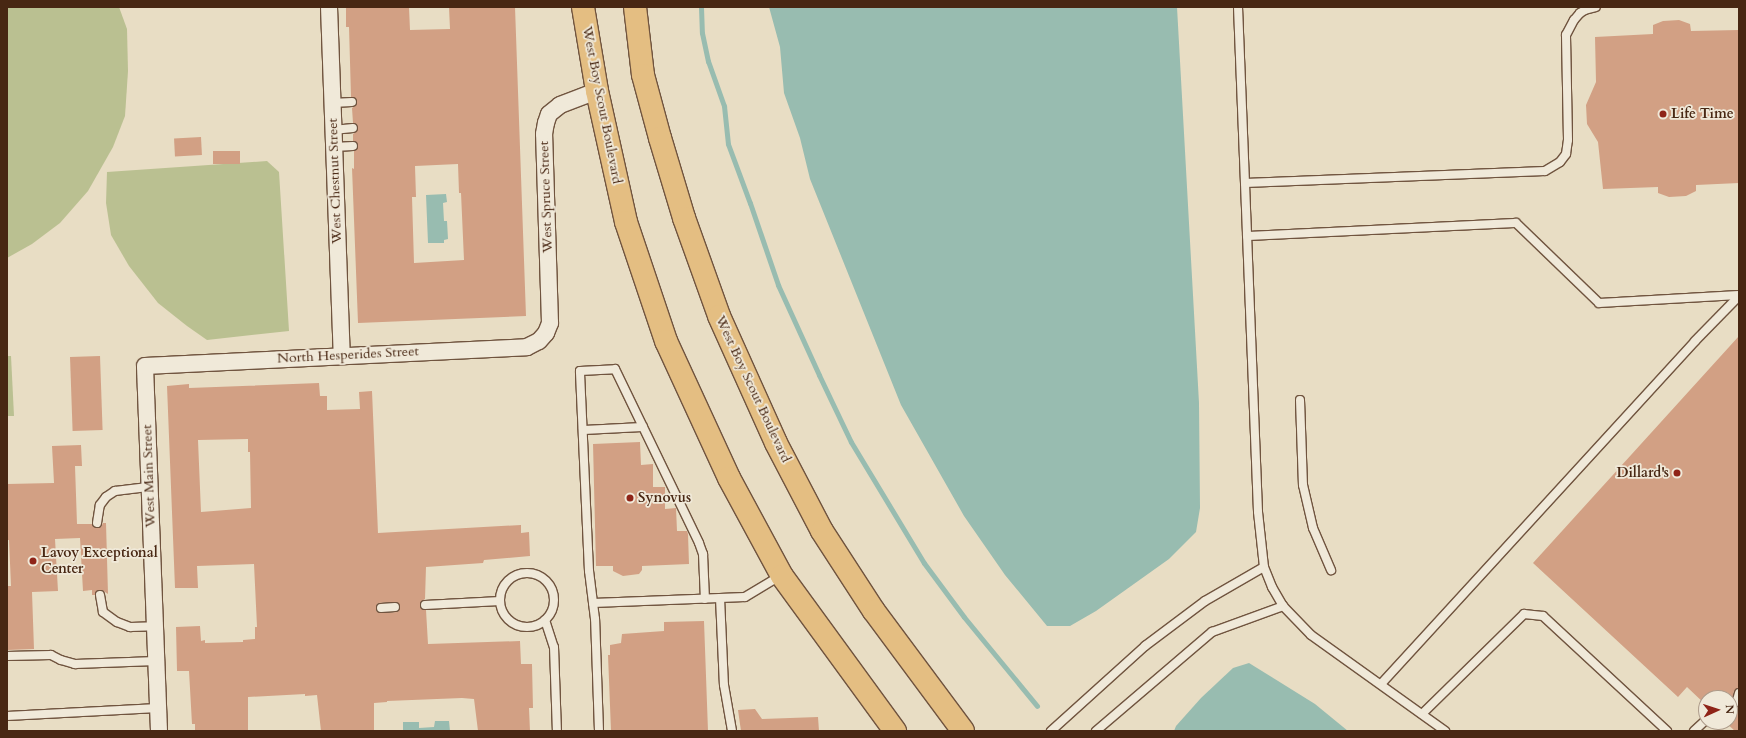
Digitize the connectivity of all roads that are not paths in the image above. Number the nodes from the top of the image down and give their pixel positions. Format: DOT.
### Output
graph roads {
  1 [pos="329,7"];
  2 [pos="583,7"];
  3 [pos="635,7"];
  4 [pos="1238,7"];
  5 [pos="1596,7"];
  6 [pos="597,92"];
  7 [pos="352,102"];
  8 [pos="332,103"];
  9 [pos="353,128"];
  10 [pos="333,130"];
  11 [pos="354,146"];
  12 [pos="334,147"];
  13 [pos="1245,183"];
  14 [pos="1247,236"];
  15 [pos="1739,296"];
  16 [pos="546,333"];
  17 [pos="342,356"];
  18 [pos="145,366"];
  19 [pos="1300,400"];
  20 [pos="643,427"];
  21 [pos="583,430"];
  22 [pos="150,487"];
  23 [pos="97,523"];
  24 [pos="1264,567"];
  25 [pos="1331,570"];
  26 [pos="782,576"];
  27 [pos="100,595"];
  28 [pos="720,598"];
  29 [pos="705,599"];
  30 [pos="500,601"];
  31 [pos="593,603"];
  32 [pos="425,605"];
  33 [pos="1283,606"];
  34 [pos="395,607"];
  35 [pos="381,608"];
  36 [pos="545,620"];
  37 [pos="155,626"];
  38 [pos="7,656"];
  39 [pos="156,661"];
  40 [pos="1381,684"];
  41 [pos="1739,693"];
  42 [pos="1739,702"];
  43 [pos="158,708"];
  44 [pos="1422,714"];
  45 [pos="7,716"];
  46 [pos="732,729"];
  47 [pos="964,730"];
  48 [pos="159,731"];
  49 [pos="557,731"];
  50 [pos="599,731"];
  51 [pos="895,731"];
  52 [pos="1051,731"];
  53 [pos="1096,731"];
  54 [pos="1445,731"];
  55 [pos="1667,731"];
  1 -- 8 [label="street, West Chestnut Street"];
  2 -- 6 [label="main road, West Boy Scout Boulevard"];
  3 -- 47 [label="main road, West Boy Scout Boulevard"];
  4 -- 13 [label="lane"];
  5 -- 13 [label="lane"];
  6 -- 16 [label="street, West Spruce Street"];
  6 -- 26 [label="main road, West Boy Scout Boulevard"];
  7 -- 8 [label="lane"];
  8 -- 10 [label="street, West Chestnut Street"];
  9 -- 10 [label="lane"];
  10 -- 12 [label="street, West Chestnut Street"];
  11 -- 12 [label="lane"];
  12 -- 17 [label="street, West Chestnut Street"];
  13 -- 14 [label="lane"];
  14 -- 15 [label="lane"];
  14 -- 24 [label="lane"];
  15 -- 40 [label="lane"];
  16 -- 17 [label="street, North Hesperides Street"];
  17 -- 18 [label="street, North Hesperides Street"];
  18 -- 22 [label="street, West Main Street"];
  19 -- 25 [label="lane"];
  20 -- 21 [label="lane"];
  20 -- 21 [label="lane"];
  20 -- 29 [label="lane"];
  21 -- 31 [label="lane"];
  22 -- 23 [label="lane"];
  22 -- 37 [label="street, West Main Street"];
  24 -- 33 [label="lane"];
  24 -- 52 [label="lane"];
  26 -- 28 [label="lane"];
  26 -- 51 [label="main road, West Boy Scout Boulevard"];
  27 -- 37 [label="lane"];
  28 -- 29 [label="lane"];
  28 -- 46 [label="lane"];
  29 -- 31 [label="lane"];
  30 -- 32 [label="lane"];
  30 -- 36 [label="lane"];
  30 -- 36 [label="lane"];
  31 -- 50 [label="lane"];
  33 -- 40 [label="lane"];
  33 -- 53 [label="lane"];
  34 -- 35 [label="lane"];
  36 -- 49 [label="lane"];
  37 -- 39 [label="street, West Main Street"];
  38 -- 39 [label="lane"];
  39 -- 43 [label="street, West Main Street"];
  40 -- 44 [label="lane"];
  41 -- 42 [label="lane"];
  43 -- 45 [label="lane"];
  43 -- 48 [label="street, West Main Street"];
  44 -- 54 [label="lane"];
  44 -- 55 [label="lane"];
}
